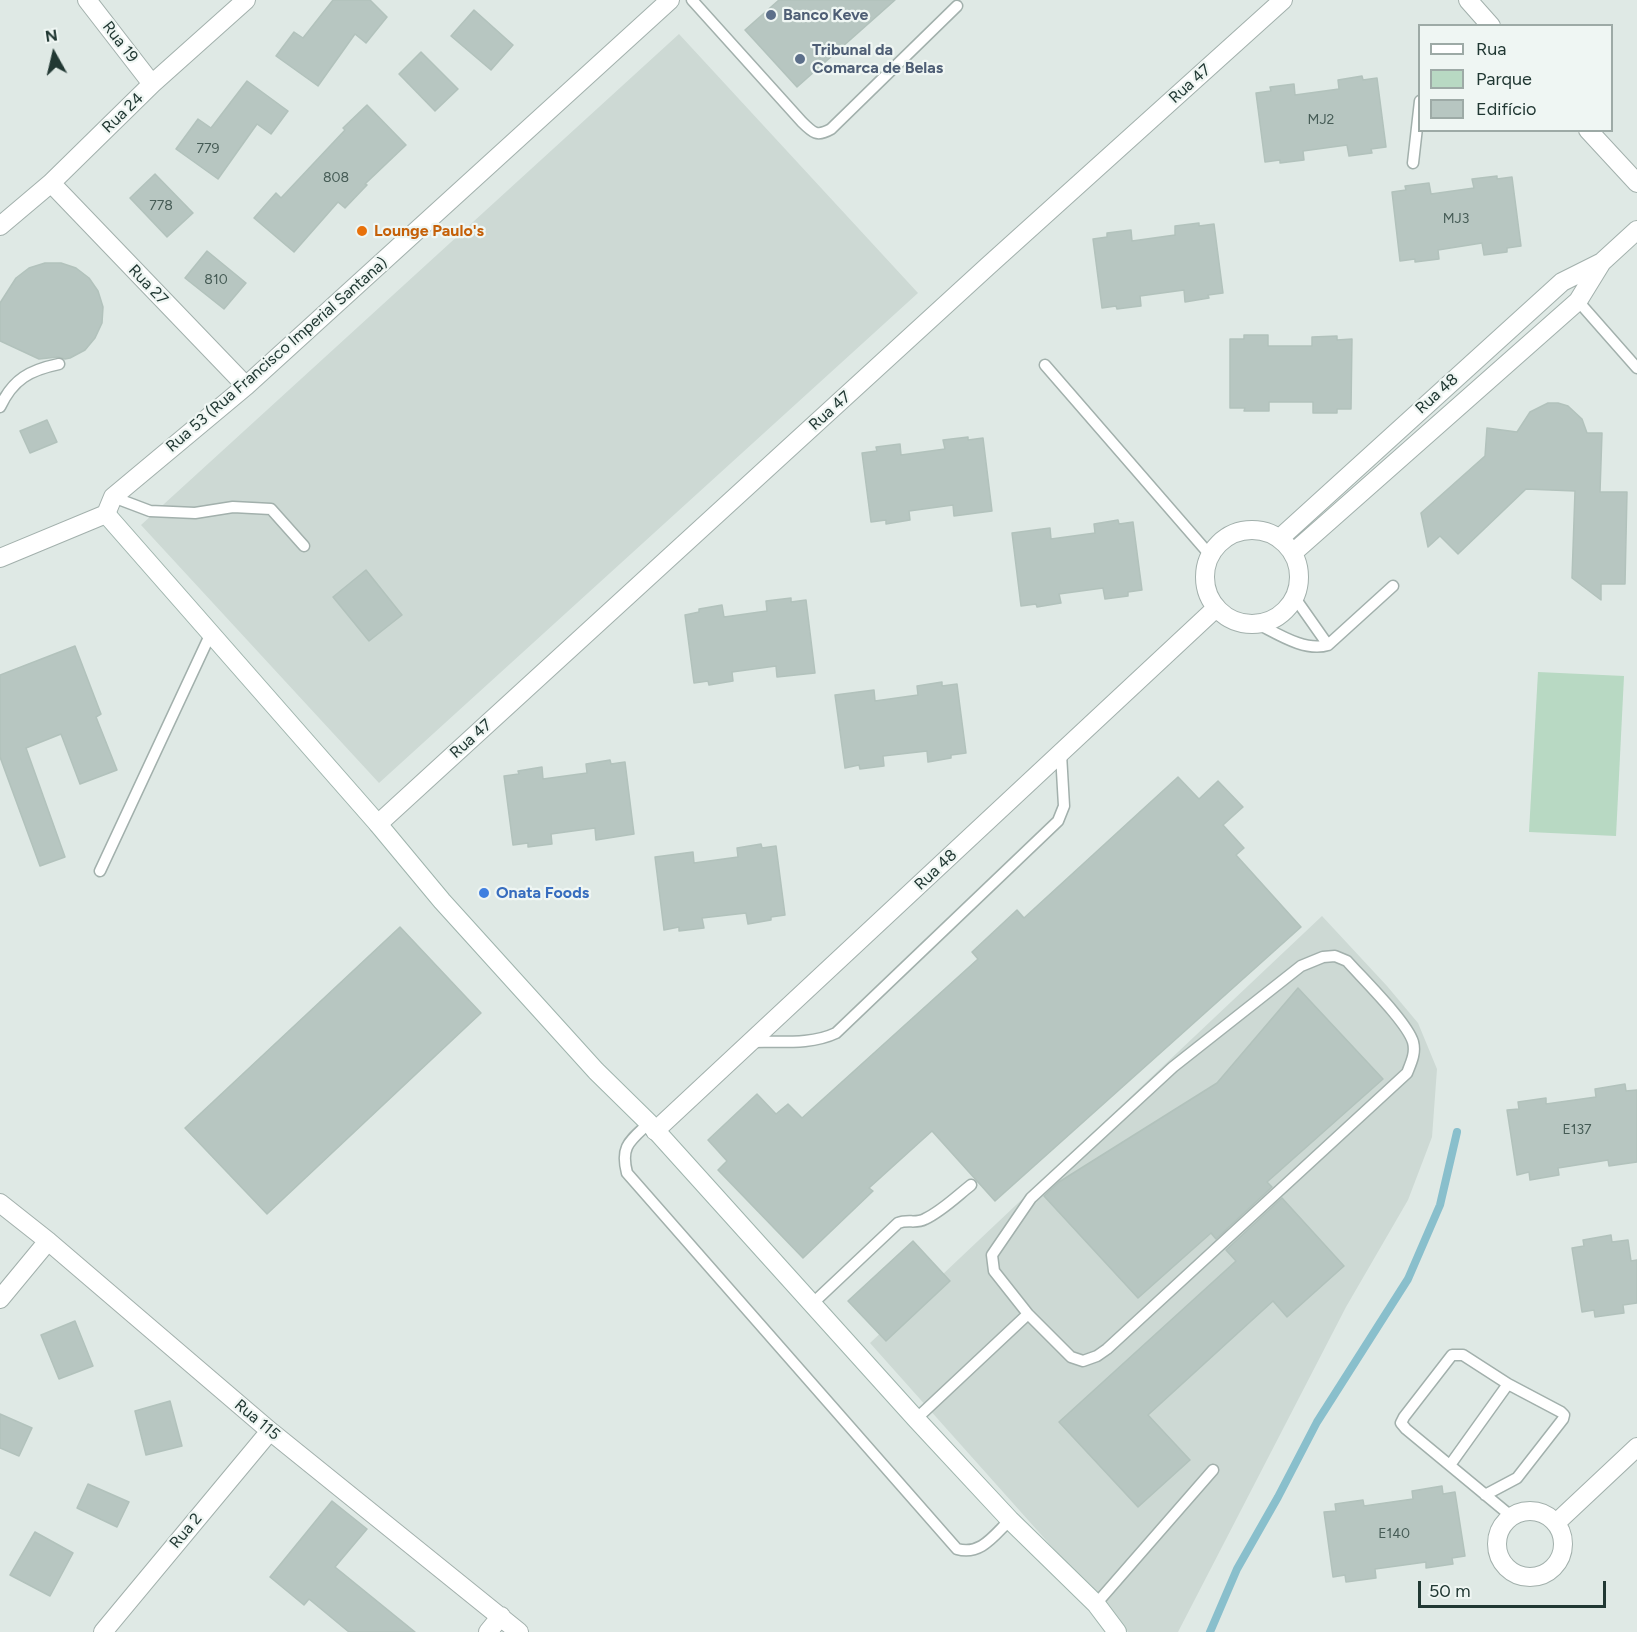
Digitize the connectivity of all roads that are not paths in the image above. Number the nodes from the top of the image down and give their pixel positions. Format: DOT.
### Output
graph roads {
  1 [pos="87,0"];
  2 [pos="246,0"];
  3 [pos="670,0"];
  4 [pos="692,0"];
  5 [pos="1283,0"];
  6 [pos="1468,0"];
  7 [pos="957,6"];
  8 [pos="1489,24"];
  9 [pos="152,84"];
  10 [pos="1418,111"];
  11 [pos="1590,132"];
  12 [pos="1413,163"];
  13 [pos="51,183"];
  14 [pos="1637,183"];
  15 [pos="0,226"];
  16 [pos="1637,230"];
  17 [pos="1602,262"];
  18 [pos="1578,301"];
  19 [pos="59,364"];
  20 [pos="1045,365"];
  21 [pos="1637,368"];
  22 [pos="246,386"];
  23 [pos="1442,390"];
  24 [pos="0,407"];
  25 [pos="1458,407"];
  26 [pos="109,505"];
  27 [pos="1280,538"];
  28 [pos="304,546"];
  29 [pos="1294,552"];
  30 [pos="1210,555"];
  31 [pos="0,558"];
  32 [pos="1393,586"];
  33 [pos="1295,598"];
  34 [pos="1216,608"];
  35 [pos="1258,624"];
  36 [pos="211,633"];
  37 [pos="1328,645"];
  38 [pos="1060,754"];
  39 [pos="378,824"];
  40 [pos="100,871"];
  41 [pos="751,1042"];
  42 [pos="652,1127"];
  43 [pos="971,1185"];
  44 [pos="0,1203"];
  45 [pos="48,1241"];
  46 [pos="0,1299"];
  47 [pos="812,1304"];
  48 [pos="1028,1314"];
  49 [pos="1508,1384"];
  50 [pos="916,1419"];
  51 [pos="270,1431"];
  52 [pos="1637,1447"];
  53 [pos="1450,1466"];
  54 [pos="1213,1470"];
  55 [pos="1485,1495"];
  56 [pos="1511,1516"];
  57 [pos="1010,1520"];
  58 [pos="1556,1523"];
  59 [pos="1096,1604"];
  60 [pos="501,1616"];
  61 [pos="103,1632"];
  62 [pos="488,1632"];
  63 [pos="519,1632"];
  64 [pos="1116,1632"];
  1 -- 9 [label="street, Rua 19"];
  2 -- 9 [label="street, Rua 24"];
  3 -- 22 [label="street, Rua 53 (Rua Francisco Imperial Santana)"];
  4 -- 7 [label="lane"];
  5 -- 39 [label="street, Rua 47"];
  6 -- 8 [label="street"];
  9 -- 13 [label="street, Rua 24"];
  10 -- 12 [label="lane"];
  11 -- 14 [label="street"];
  13 -- 15 [label="street, Rua 24"];
  13 -- 22 [label="street, Rua 27"];
  16 -- 17 [label="street, Rua 48"];
  17 -- 18 [label="street, Rua 48"];
  17 -- 23 [label="street, Rua 48"];
  18 -- 21 [label="lane"];
  18 -- 25 [label="street, Rua 48"];
  19 -- 24 [label="lane"];
  20 -- 30 [label="lane"];
  22 -- 26 [label="street, Rua 53 (Rua Francisco Imperial Santana)"];
  23 -- 25 [label="street"];
  23 -- 27 [label="street, Rua 48"];
  25 -- 29 [label="street, Rua 48"];
  26 -- 28 [label="lane"];
  26 -- 31 [label="street, Rua 53 (Rua Francisco Imperial Santana)"];
  26 -- 36 [label="street"];
  27 -- 29 [label="street"];
  27 -- 30 [label="street"];
  29 -- 33 [label="street"];
  30 -- 34 [label="street"];
  32 -- 37 [label="lane"];
  33 -- 35 [label="street"];
  33 -- 37 [label="lane"];
  34 -- 35 [label="street"];
  34 -- 38 [label="street, Rua 48"];
  35 -- 37 [label="lane"];
  36 -- 39 [label="street"];
  36 -- 40 [label="lane"];
  38 -- 41 [label="street, Rua 48"];
  38 -- 41 [label="lane"];
  39 -- 42 [label="street"];
  41 -- 42 [label="street, Rua 48"];
  42 -- 47 [label="street"];
  42 -- 57 [label="lane"];
  43 -- 47 [label="lane"];
  44 -- 45 [label="street, Rua 115"];
  45 -- 46 [label="street"];
  45 -- 51 [label="street, Rua 115"];
  47 -- 50 [label="street"];
  48 -- 48 [label="lane"];
  48 -- 50 [label="lane"];
  49 -- 53 [label="lane"];
  49 -- 53 [label="lane"];
  49 -- 55 [label="lane"];
  50 -- 57 [label="street"];
  51 -- 60 [label="street, Rua 115"];
  51 -- 61 [label="street, Rua 2"];
  52 -- 58 [label="street"];
  53 -- 55 [label="lane"];
  54 -- 59 [label="lane"];
  55 -- 56 [label="lane"];
  56 -- 58 [label="street"];
  56 -- 58 [label="street"];
  57 -- 59 [label="street"];
  59 -- 64 [label="street"];
  60 -- 62 [label="street"];
  60 -- 63 [label="street, Rua 115"];
}
